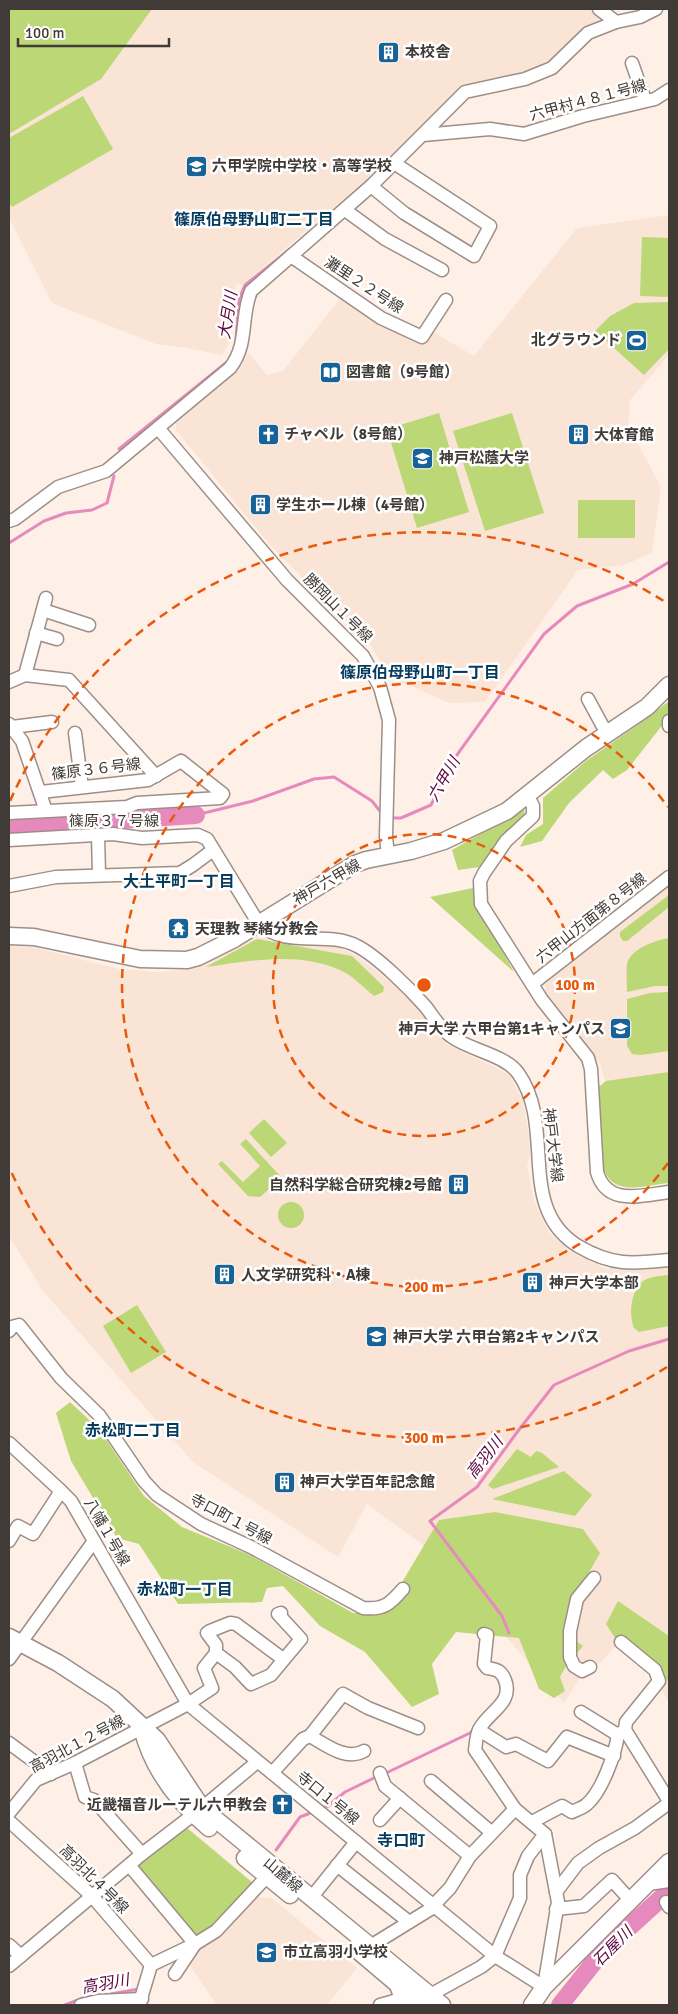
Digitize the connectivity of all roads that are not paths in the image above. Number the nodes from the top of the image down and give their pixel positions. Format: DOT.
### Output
graph roads {
  1 [pos="599,9"];
  2 [pos="656,9"];
  3 [pos="616,22"];
  4 [pos="632,63"];
  5 [pos="669,90"];
  6 [pos="645,100"];
  7 [pos="423,135"];
  8 [pos="394,163"];
  9 [pos="371,186"];
  10 [pos="345,210"];
  11 [pos="291,256"];
  12 [pos="442,270"];
  13 [pos="446,300"];
  14 [pos="158,428"];
  15 [pos="9,522"];
  16 [pos="89,625"];
  17 [pos="36,633"];
  18 [pos="57,639"];
  19 [pos="25,675"];
  20 [pos="9,682"];
  21 [pos="669,685"];
  22 [pos="588,699"];
  23 [pos="669,721"];
  24 [pos="52,722"];
  25 [pos="10,726"];
  26 [pos="669,726"];
  27 [pos="75,733"];
  28 [pos="607,734"];
  29 [pos="156,776"];
  30 [pos="82,787"];
  31 [pos="40,792"];
  32 [pos="528,796"];
  33 [pos="46,811"];
  34 [pos="9,813"];
  35 [pos="98,835"];
  36 [pos="9,840"];
  37 [pos="213,850"];
  38 [pos="388,855"];
  39 [pos="100,875"];
  40 [pos="669,877"];
  41 [pos="9,886"];
  42 [pos="259,924"];
  43 [pos="9,936"];
  44 [pos="532,984"];
  45 [pos="669,1192"];
  46 [pos="669,1260"];
  47 [pos="14,1328"];
  48 [pos="11,1451"];
  49 [pos="61,1490"];
  50 [pos="9,1540"];
  51 [pos="94,1541"];
  52 [pos="594,1578"];
  53 [pos="403,1588"];
  54 [pos="281,1613"];
  55 [pos="484,1634"];
  56 [pos="15,1640"];
  57 [pos="621,1642"];
  58 [pos="216,1653"];
  59 [pos="9,1659"];
  60 [pos="283,1659"];
  61 [pos="590,1668"];
  62 [pos="188,1704"];
  63 [pos="581,1712"];
  64 [pos="142,1728"];
  65 [pos="418,1728"];
  66 [pos="479,1730"];
  67 [pos="621,1732"];
  68 [pos="310,1736"];
  69 [pos="9,1743"];
  70 [pos="364,1752"];
  71 [pos="614,1756"];
  72 [pos="257,1762"];
  73 [pos="75,1763"];
  74 [pos="272,1773"];
  75 [pos="380,1773"];
  76 [pos="52,1774"];
  77 [pos="431,1781"];
  78 [pos="400,1798"];
  79 [pos="669,1802"];
  80 [pos="515,1809"];
  81 [pos="198,1811"];
  82 [pos="9,1813"];
  83 [pos="380,1820"];
  84 [pos="9,1821"];
  85 [pos="532,1822"];
  86 [pos="491,1832"];
  87 [pos="545,1834"];
  88 [pos="356,1842"];
  89 [pos="142,1854"];
  90 [pos="470,1856"];
  91 [pos="669,1862"];
  92 [pos="129,1865"];
  93 [pos="337,1865"];
  94 [pos="271,1873"];
  95 [pos="669,1881"];
  96 [pos="648,1884"];
  97 [pos="556,1892"];
  98 [pos="92,1896"];
  99 [pos="311,1898"];
  100 [pos="630,1901"];
  101 [pos="434,1905"];
  102 [pos="556,1909"];
  103 [pos="408,1922"];
  104 [pos="195,1944"];
  105 [pos="9,1945"];
  106 [pos="365,1949"];
  107 [pos="21,1956"];
  108 [pos="495,1956"];
  109 [pos="151,1965"];
  110 [pos="9,1966"];
  111 [pos="175,1974"];
  112 [pos="395,1982"];
  113 [pos="544,1987"];
  114 [pos="141,2000"];
  115 [pos="404,2002"];
  116 [pos="431,2002"];
  117 [pos="81,2005"];
  118 [pos="380,2005"];
  119 [pos="532,2005"];
  1 -- 3 [label="street"];
  2 -- 3 [label="street"];
  3 -- 7 [label="street"];
  4 -- 6 [label="street"];
  5 -- 6 [label="street, 六甲村４８１号線"];
  6 -- 7 [label="street, 六甲村４８１号線"];
  7 -- 8 [label="street"];
  8 -- 9 [label="street"];
  8 -- 9 [label="street"];
  9 -- 10 [label="street"];
  10 -- 11 [label="street"];
  10 -- 12 [label="street"];
  11 -- 13 [label="street, 灘里２２号線"];
  11 -- 14 [label="street"];
  14 -- 15 [label="street"];
  14 -- 38 [label="street, 勝岡山１号線"];
  16 -- 17 [label="street"];
  17 -- 18 [label="street"];
  17 -- 19 [label="street"];
  19 -- 20 [label="street"];
  19 -- 29 [label="street"];
  21 -- 28 [label="main road, 神戸六甲線"];
  22 -- 28 [label="street"];
  23 -- 26 [label="street"];
  24 -- 25 [label="street"];
  25 -- 31 [label="street"];
  27 -- 30 [label="street"];
  28 -- 32 [label="main road, 神戸六甲線"];
  29 -- 30 [label="street, 篠原３６号線"];
  29 -- 33 [label="street, 篠原３６号線"];
  30 -- 31 [label="street, 篠原３６号線"];
  31 -- 33 [label="street"];
  32 -- 38 [label="main road, 神戸六甲線"];
  32 -- 44 [label="street"];
  33 -- 34 [label="street"];
  35 -- 36 [label="street, 篠原３７号線"];
  35 -- 37 [label="street, 篠原３７号線"];
  35 -- 39 [label="street"];
  37 -- 39 [label="street"];
  37 -- 42 [label="street, 篠原３７号線"];
  38 -- 42 [label="main road, 神戸六甲線"];
  39 -- 41 [label="street"];
  40 -- 44 [label="street, 六甲山方面第８号線"];
  42 -- 43 [label="main road, 神戸六甲線"];
  42 -- 46 [label="street, 神戸大学線"];
  44 -- 45 [label="street"];
  47 -- 53 [label="street, 寺口町１号線"];
  48 -- 49 [label="street, 八幡１号線"];
  49 -- 50 [label="street"];
  49 -- 51 [label="street, 八幡１号線"];
  51 -- 56 [label="street"];
  51 -- 62 [label="street, 八幡１号線"];
  52 -- 61 [label="street"];
  54 -- 60 [label="street"];
  55 -- 66 [label="street"];
  56 -- 59 [label="street"];
  56 -- 64 [label="main road, 山麓線"];
  57 -- 67 [label="street"];
  58 -- 60 [label="street"];
  58 -- 60 [label="street"];
  58 -- 62 [label="street, 高羽北１２号線"];
  62 -- 64 [label="street, 高羽北１２号線"];
  62 -- 72 [label="street, 寺口１号線"];
  63 -- 67 [label="street"];
  64 -- 73 [label="street, 高羽北１２号線"];
  64 -- 81 [label="main road, 山麓線"];
  65 -- 68 [label="street"];
  66 -- 71 [label="street"];
  66 -- 80 [label="street"];
  67 -- 71 [label="street"];
  67 -- 79 [label="street"];
  68 -- 70 [label="street"];
  68 -- 74 [label="street"];
  69 -- 76 [label="street"];
  71 -- 85 [label="street"];
  72 -- 74 [label="street, 寺口１号線"];
  72 -- 81 [label="street"];
  73 -- 76 [label="street, 高羽北１２号線"];
  73 -- 89 [label="street"];
  74 -- 88 [label="street, 寺口１号線"];
  75 -- 78 [label="street"];
  76 -- 82 [label="street, 高羽北１２号線"];
  77 -- 86 [label="street"];
  78 -- 83 [label="street"];
  78 -- 90 [label="street"];
  79 -- 97 [label="street"];
  80 -- 85 [label="street"];
  80 -- 86 [label="street"];
  81 -- 89 [label="street"];
  81 -- 94 [label="main road, 山麓線"];
  84 -- 98 [label="street, 高羽北４号線"];
  85 -- 87 [label="street"];
  86 -- 90 [label="street"];
  87 -- 97 [label="street"];
  87 -- 108 [label="street"];
  88 -- 93 [label="street"];
  88 -- 101 [label="street, 寺口１号線"];
  89 -- 92 [label="street"];
  90 -- 101 [label="street"];
  91 -- 96 [label="main road"];
  92 -- 98 [label="street"];
  92 -- 104 [label="street"];
  93 -- 99 [label="street"];
  93 -- 103 [label="street"];
  94 -- 99 [label="main road, 山麓線"];
  94 -- 104 [label="street"];
  94 -- 106 [label="main road, 山麓線"];
  95 -- 96 [label="street"];
  96 -- 100 [label="main road"];
  97 -- 102 [label="street"];
  98 -- 107 [label="street"];
  98 -- 109 [label="street, 高羽北４号線"];
  99 -- 106 [label="main road, 山麓線"];
  100 -- 102 [label="street"];
  100 -- 113 [label="main road"];
  101 -- 103 [label="street"];
  101 -- 108 [label="street, 寺口１号線"];
  102 -- 113 [label="street"];
  103 -- 106 [label="street"];
  104 -- 109 [label="street"];
  104 -- 111 [label="street"];
  105 -- 107 [label="street"];
  106 -- 112 [label="main road, 山麓線"];
  106 -- 116 [label="main road, 山麓線"];
  107 -- 110 [label="street"];
  108 -- 113 [label="street, 寺口１号線"];
  108 -- 116 [label="street"];
  109 -- 114 [label="street"];
  112 -- 115 [label="street"];
  112 -- 116 [label="main road, 山麓線"];
  113 -- 119 [label="main road"];
  114 -- 117 [label="street"];
  115 -- 118 [label="street"];
}
